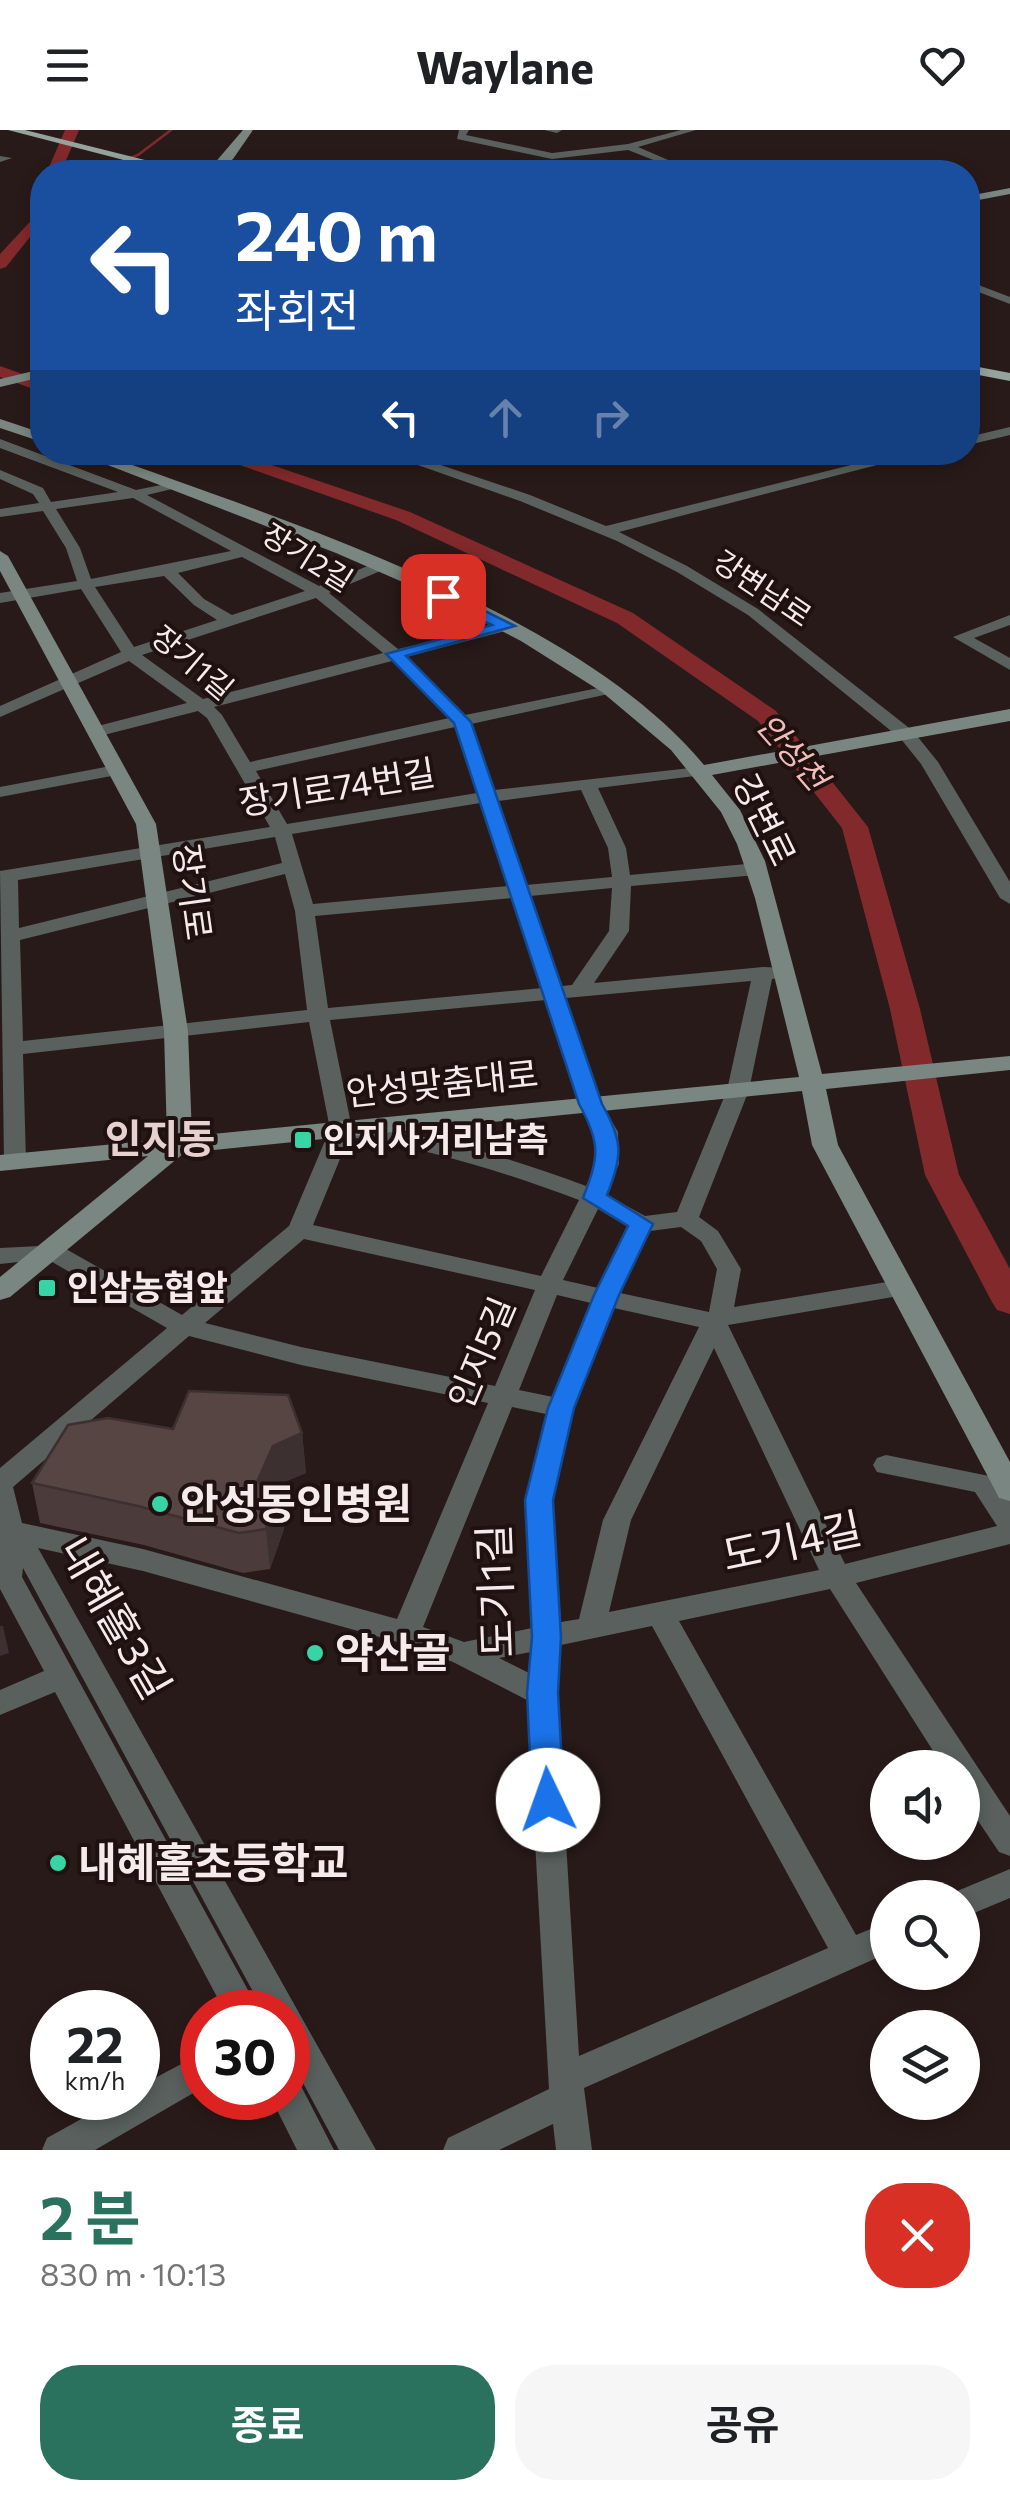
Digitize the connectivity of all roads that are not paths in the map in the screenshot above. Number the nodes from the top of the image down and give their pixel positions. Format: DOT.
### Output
graph roads {
  1 [pos="248,130"];
  2 [pos="464,130"];
  3 [pos="549,130"];
  4 [pos="558,130"];
  5 [pos="691,130"];
  6 [pos="0,131"];
  7 [pos="22,133"];
  8 [pos="628,147"];
  9 [pos="123,160"];
  10 [pos="225,160"];
  11 [pos="661,160"];
  12 [pos="1010,192"];
  13 [pos="980,197"];
  14 [pos="980,289"];
  15 [pos="1010,301"];
  16 [pos="980,374"];
  17 [pos="30,376"];
  18 [pos="1010,379"];
  19 [pos="0,384"];
  20 [pos="0,423"];
  21 [pos="20,430"];
  22 [pos="1010,431"];
  23 [pos="30,434"];
  24 [pos="0,439"];
  25 [pos="980,439"];
  26 [pos="30,451"];
  27 [pos="64,465"];
  28 [pos="116,465"];
  29 [pos="426,465"];
  30 [pos="868,465"];
  31 [pos="0,474"];
  32 [pos="171,485"];
  33 [pos="135,494"];
  34 [pos="47,507"];
  35 [pos="0,513"];
  36 [pos="604,530"];
  37 [pos="245,552"];
  38 [pos="0,556"];
  39 [pos="380,566"];
  40 [pos="167,571"];
  41 [pos="86,585"];
  42 [pos="318,592"];
  43 [pos="11,596"];
  44 [pos="1010,620"];
  45 [pos="230,621"];
  46 [pos="507,626"];
  47 [pos="130,654"];
  48 [pos="394,654"];
  49 [pos="1010,665"];
  50 [pos="68,680"];
  51 [pos="607,689"];
  52 [pos="202,703"];
  53 [pos="0,712"];
  54 [pos="1010,715"];
  55 [pos="462,722"];
  56 [pos="96,732"];
  57 [pos="908,736"];
  58 [pos="245,768"];
  59 [pos="116,770"];
  60 [pos="707,770"];
  61 [pos="587,784"];
  62 [pos="0,792"];
  63 [pos="485,796"];
  64 [pos="282,831"];
  65 [pos="153,851"];
  66 [pos="294,866"];
  67 [pos="3,870"];
  68 [pos="757,870"];
  69 [pos="622,883"];
  70 [pos="517,893"];
  71 [pos="1010,898"];
  72 [pos="160,899"];
  73 [pos="304,911"];
  74 [pos="3,938"];
  75 [pos="774,973"];
  76 [pos="578,992"];
  77 [pos="554,994"];
  78 [pos="318,1014"];
  79 [pos="176,1032"];
  80 [pos="10,1049"];
  81 [pos="1010,1062"];
  82 [pos="820,1081"];
  83 [pos="6,1084"];
  84 [pos="738,1090"];
  85 [pos="590,1104"];
  86 [pos="179,1116"];
  87 [pos="342,1129"];
  88 [pos="226,1140"];
  89 [pos="180,1144"];
  90 [pos="104,1152"];
  91 [pos="7,1162"];
  92 [pos="136,1180"];
  93 [pos="594,1198"];
  94 [pos="686,1219"];
  95 [pos="642,1224"];
  96 [pos="299,1230"];
  97 [pos="51,1251"];
  98 [pos="0,1256"];
  99 [pos="550,1283"];
  100 [pos="899,1288"];
  101 [pos="0,1291"];
  102 [pos="606,1295"];
  103 [pos="717,1320"];
  104 [pos="182,1326"];
  105 [pos="502,1394"];
  106 [pos="561,1408"];
  107 [pos="886,1464"];
  108 [pos="0,1485"];
  109 [pos="1010,1490"];
  110 [pos="1010,1523"];
  111 [pos="6,1531"];
  112 [pos="1010,1533"];
  113 [pos="837,1577"];
  114 [pos="660,1614"];
  115 [pos="592,1629"];
  116 [pos="406,1633"];
  117 [pos="547,1637"];
  118 [pos="463,1654"];
  119 [pos="59,1677"];
  120 [pos="542,1693"];
  121 [pos="0,1702"];
  122 [pos="950,1750"];
  123 [pos="980,1796"];
  124 [pos="1010,1842"];
  125 [pos="1010,1883"];
  126 [pos="980,1896"];
  127 [pos="870,1945"];
  128 [pos="849,1954"];
  129 [pos="231,1990"];
  130 [pos="270,1990"];
  131 [pos="310,2062"];
  132 [pos="180,2082"];
  133 [pos="567,2089"];
  134 [pos="300,2120"];
  135 [pos="60,2150"];
  136 [pos="316,2150"];
  137 [pos="358,2150"];
  138 [pos="461,2150"];
  139 [pos="574,2150"];
  1 -- 10 [label="main road"];
  2 -- 8 [label="street"];
  3 -- 4 [label="street"];
  5 -- 8 [label="street"];
  6 -- 7 [label="main road"];
  7 -- 9 [label="main road"];
  8 -- 11 [label="street"];
  12 -- 13 [label="main road"];
  14 -- 15 [label="street"];
  16 -- 18 [label="main road"];
  17 -- 19 [label="main road"];
  20 -- 21 [label="main road"];
  21 -- 23 [label="main road"];
  21 -- 24 [label="street"];
  22 -- 25 [label="street"];
  24 -- 26 [label="street, 장기2길"];
  27 -- 33 [label="street, 장기2길"];
  28 -- 32 [label="main road, 강변로"];
  29 -- 36 [label="street, 강변남로"];
  30 -- 36 [label="street"];
  31 -- 34 [label="street, 장기1길"];
  32 -- 33 [label="street"];
  32 -- 39 [label="main road, 강변로"];
  33 -- 34 [label="street"];
  33 -- 37 [label="street, 장기2길"];
  34 -- 35 [label="street"];
  34 -- 41 [label="street, 장기1길"];
  36 -- 57 [label="street, 강변남로"];
  37 -- 40 [label="street"];
  37 -- 42 [label="street, 장기2길"];
  38 -- 43 [label="main road, 장기로"];
  39 -- 42 [label="street"];
  39 -- 46 [label="main road, 강변로"];
  40 -- 41 [label="street"];
  40 -- 45 [label="street"];
  41 -- 43 [label="street"];
  41 -- 47 [label="street, 장기1길"];
  42 -- 45 [label="street"];
  42 -- 48 [label="street, 장기2길"];
  43 -- 50 [label="main road, 장기로"];
  44 -- 49 [label="street"];
  45 -- 47 [label="street"];
  46 -- 48 [label="street"];
  46 -- 51 [label="main road, 강변로"];
  47 -- 50 [label="street"];
  47 -- 52 [label="street, 장기1길"];
  48 -- 52 [label="street"];
  48 -- 55 [label="street, 장기2길"];
  50 -- 53 [label="street"];
  50 -- 56 [label="main road, 장기로"];
  51 -- 55 [label="street"];
  51 -- 60 [label="main road, 강변로"];
  52 -- 56 [label="street"];
  52 -- 58 [label="street, 장기1길"];
  54 -- 57 [label="main road"];
  55 -- 58 [label="street"];
  55 -- 63 [label="street, 장기2길"];
  56 -- 59 [label="main road, 장기로"];
  57 -- 60 [label="main road"];
  57 -- 71 [label="street, 강변남로"];
  58 -- 64 [label="street, 장기1길"];
  59 -- 62 [label="street"];
  59 -- 65 [label="main road, 장기로"];
  60 -- 61 [label="street, 장기로74번길"];
  60 -- 68 [label="main road, 강변로"];
  61 -- 63 [label="street, 장기로74번길"];
  61 -- 69 [label="street"];
  63 -- 64 [label="street, 장기로74번길"];
  63 -- 70 [label="street, 장기2길"];
  64 -- 65 [label="street, 장기로74번길"];
  64 -- 66 [label="street, 장기1길"];
  65 -- 67 [label="street, 장기로74번길"];
  65 -- 72 [label="main road, 장기로"];
  66 -- 72 [label="street"];
  66 -- 73 [label="street, 장기1길"];
  67 -- 74 [label="street"];
  68 -- 69 [label="street"];
  68 -- 75 [label="main road, 강변로"];
  69 -- 70 [label="street"];
  69 -- 76 [label="street"];
  70 -- 73 [label="street"];
  70 -- 77 [label="street, 장기2길"];
  72 -- 74 [label="street"];
  72 -- 79 [label="main road, 장기로"];
  73 -- 78 [label="street, 장기1길"];
  74 -- 80 [label="street"];
  75 -- 76 [label="street"];
  75 -- 82 [label="main road, 강변로"];
  75 -- 84 [label="street"];
  76 -- 77 [label="street"];
  77 -- 78 [label="street"];
  77 -- 85 [label="street, 장기2길"];
  78 -- 79 [label="street"];
  78 -- 87 [label="street, 장기1길"];
  79 -- 80 [label="street"];
  79 -- 86 [label="main road, 장기로"];
  80 -- 83 [label="street"];
  81 -- 82 [label="main road, 안성맞춤대로"];
  82 -- 84 [label="main road, 안성맞춤대로"];
  82 -- 100 [label="main road, 강변로"];
  83 -- 91 [label="street"];
  84 -- 85 [label="main road, 안성맞춤대로"];
  84 -- 94 [label="street"];
  85 -- 87 [label="main road, 안성맞춤대로"];
  85 -- 93 [label="street, 인지5길"];
  86 -- 88 [label="main road"];
  86 -- 89 [label="main road, 장기로"];
  87 -- 88 [label="main road, 안성맞춤대로"];
  87 -- 93 [label="street"];
  87 -- 96 [label="street"];
  88 -- 89 [label="main road, 안성맞춤대로"];
  88 -- 92 [label="main road"];
  89 -- 90 [label="main road, 안성맞춤대로"];
  89 -- 92 [label="main road"];
  90 -- 91 [label="main road, 안성맞춤대로"];
  90 -- 92 [label="main road"];
  92 -- 97 [label="main road"];
  93 -- 95 [label="street"];
  93 -- 99 [label="street, 인지5길"];
  94 -- 95 [label="street"];
  94 -- 103 [label="street"];
  95 -- 102 [label="street, 도기1길"];
  96 -- 99 [label="street"];
  96 -- 104 [label="street"];
  97 -- 98 [label="street"];
  97 -- 101 [label="main road"];
  97 -- 104 [label="street"];
  99 -- 102 [label="street"];
  99 -- 105 [label="street, 인지5길"];
  100 -- 103 [label="street"];
  100 -- 109 [label="main road, 강변로"];
  102 -- 103 [label="street"];
  102 -- 106 [label="street, 도기1길"];
  103 -- 113 [label="street"];
  103 -- 115 [label="street"];
  104 -- 105 [label="street"];
  104 -- 108 [label="street"];
  105 -- 106 [label="street"];
  105 -- 116 [label="street, 인지5길"];
  106 -- 117 [label="street, 도기1길"];
  107 -- 110 [label="street"];
  108 -- 111 [label="street"];
  111 -- 116 [label="street"];
  111 -- 119 [label="street, 내혜홀3길"];
  111 -- 130 [label="street, 내혜홀3길"];
  112 -- 113 [label="street, 도기4길"];
  113 -- 114 [label="street, 도기4길"];
  113 -- 122 [label="street"];
  114 -- 115 [label="street, 도기4길"];
  114 -- 128 [label="street"];
  115 -- 117 [label="street, 도기4길"];
  116 -- 118 [label="street"];
  117 -- 118 [label="street, 도기4길"];
  117 -- 120 [label="street, 도기1길"];
  118 -- 120 [label="street"];
  119 -- 121 [label="street"];
  119 -- 129 [label="street, 내혜홀3길"];
  120 -- 133 [label="street, 도기1길"];
  123 -- 124 [label="street"];
  125 -- 126 [label="street"];
  127 -- 128 [label="street"];
  128 -- 133 [label="street"];
  131 -- 137 [label="street"];
  132 -- 135 [label="street"];
  133 -- 138 [label="street"];
  133 -- 139 [label="street, 도기1길"];
  134 -- 136 [label="street"];
}
